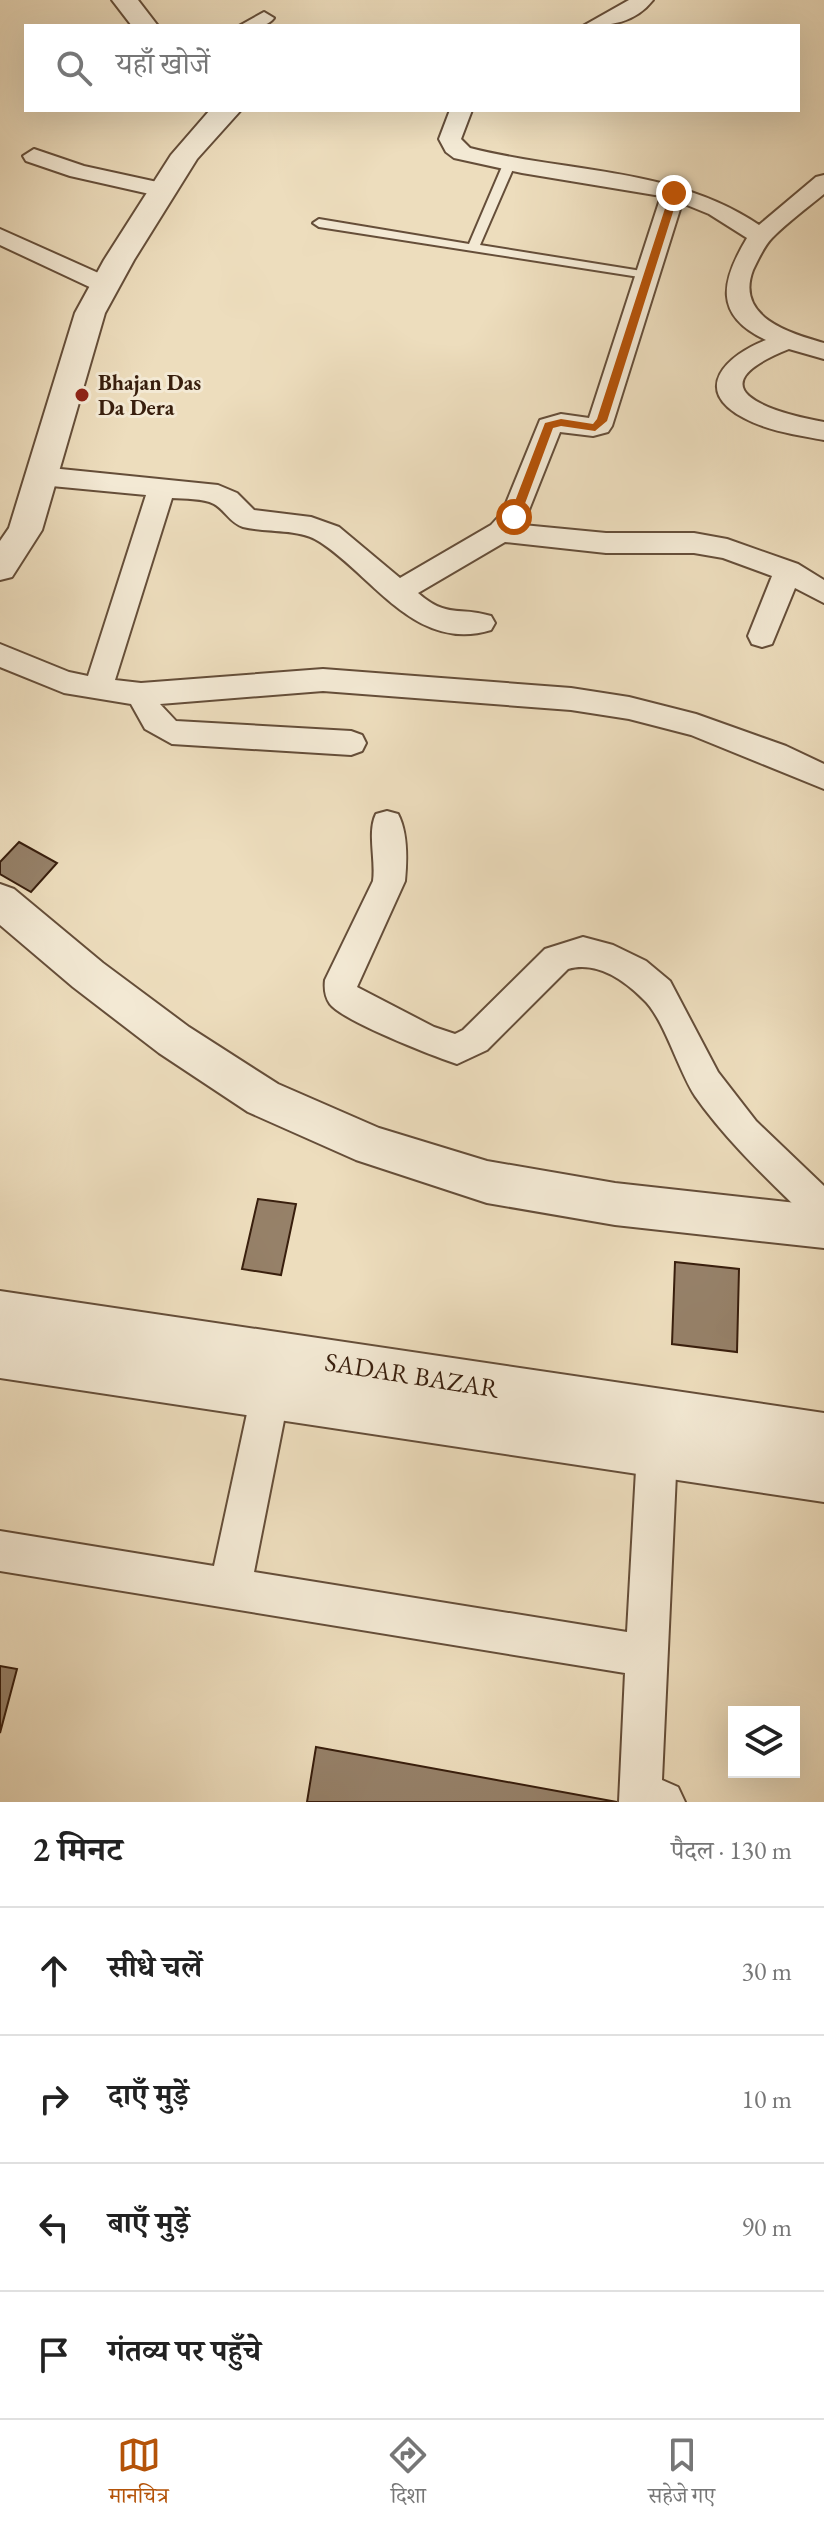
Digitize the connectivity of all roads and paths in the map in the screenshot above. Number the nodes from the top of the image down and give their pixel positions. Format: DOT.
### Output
graph roads {
  1 [pos="125,0"];
  2 [pos="643,0"];
  3 [pos="143,24"];
  4 [pos="598,24"];
  5 [pos="225,112"];
  6 [pos="460,112"];
  7 [pos="34,156"];
  8 [pos="510,162"];
  9 [pos="824,182"];
  10 [pos="163,190"];
  11 [pos="674,193"];
  12 [pos="319,223"];
  13 [pos="0,236"];
  14 [pos="760,236"];
  15 [pos="473,248"];
  16 [pos="648,276"];
  17 [pos="105,285"];
  18 [pos="786,341"];
  19 [pos="824,351"];
  20 [pos="824,431"];
  21 [pos="41,476"];
  22 [pos="162,488"];
  23 [pos="501,532"];
  24 [pos="0,568"];
  25 [pos="788,571"];
  26 [pos="398,592"];
  27 [pos="824,593"];
  28 [pos="481,623"];
  29 [pos="762,636"];
  30 [pos="0,655"];
  31 [pos="98,689"];
  32 [pos="141,694"];
  33 [pos="351,743"];
  34 [pos="824,777"];
  35 [pos="387,823"];
  36 [pos="0,901"];
  37 [pos="824,1210"];
  38 [pos="824,1227"];
  39 [pos="0,1313"];
  40 [pos="0,1355"];
  41 [pos="270,1395"];
  42 [pos="824,1437"];
  43 [pos="657,1452"];
  44 [pos="824,1477"];
  45 [pos="0,1551"];
  46 [pos="230,1588"];
  47 [pos="645,1656"];
  48 [pos="663,1802"];
  1 -- 3 [label="street"];
  2 -- 4 [label="street"];
  5 -- 10 [label="street"];
  6 -- 8 [label="street"];
  7 -- 10 [label="street"];
  8 -- 11 [label="street"];
  8 -- 15 [label="lane"];
  9 -- 14 [label="street"];
  10 -- 17 [label="street"];
  11 -- 14 [label="street"];
  11 -- 16 [label="street"];
  12 -- 15 [label="lane"];
  13 -- 17 [label="street"];
  14 -- 18 [label="street"];
  15 -- 16 [label="lane"];
  16 -- 23 [label="street"];
  17 -- 21 [label="street"];
  18 -- 19 [label="street"];
  18 -- 20 [label="street"];
  21 -- 22 [label="street"];
  21 -- 24 [label="street"];
  22 -- 26 [label="street"];
  22 -- 31 [label="street"];
  23 -- 25 [label="street"];
  23 -- 26 [label="street"];
  25 -- 27 [label="street"];
  25 -- 29 [label="street"];
  26 -- 28 [label="street"];
  30 -- 31 [label="street"];
  31 -- 32 [label="street"];
  32 -- 33 [label="street"];
  32 -- 34 [label="street"];
  35 -- 37 [label="street"];
  36 -- 38 [label="street"];
  39 -- 42 [label="street, SADAR BAZAR"];
  40 -- 41 [label="street"];
  41 -- 43 [label="street"];
  41 -- 46 [label="street"];
  43 -- 44 [label="street"];
  43 -- 47 [label="street"];
  45 -- 46 [label="street"];
  46 -- 47 [label="street"];
  47 -- 48 [label="street"];
}
